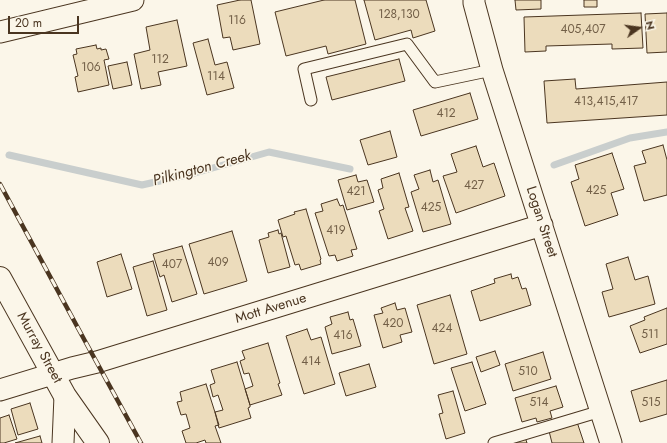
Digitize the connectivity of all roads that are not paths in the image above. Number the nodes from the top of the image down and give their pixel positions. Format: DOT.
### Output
graph roads {
  1 [pos="133,0"];
  2 [pos="474,0"];
  3 [pos="0,32"];
  4 [pos="492,70"];
  5 [pos="311,100"];
  6 [pos="542,225"];
  7 [pos="0,278"];
  8 [pos="53,374"];
  9 [pos="0,390"];
  10 [pos="65,396"];
  11 [pos="601,411"];
  12 [pos="63,443"];
  13 [pos="98,443"];
  14 [pos="494,443"];
  15 [pos="611,443"];
  1 -- 3 [label="street"];
  2 -- 4 [label="street, Logan Street"];
  4 -- 5 [label="lane"];
  4 -- 6 [label="street, Logan Street"];
  6 -- 8 [label="street, Mott Avenue"];
  6 -- 11 [label="street, Logan Street"];
  7 -- 8 [label="main road, Murray Street"];
  8 -- 9 [label="street, Mott Avenue"];
  8 -- 10 [label="main road, Murray Street"];
  10 -- 12 [label="street, Murray Street"];
  10 -- 13 [label="main road, Murray Street"];
  11 -- 14 [label="lane"];
  11 -- 15 [label="street, Logan Street"];
}
